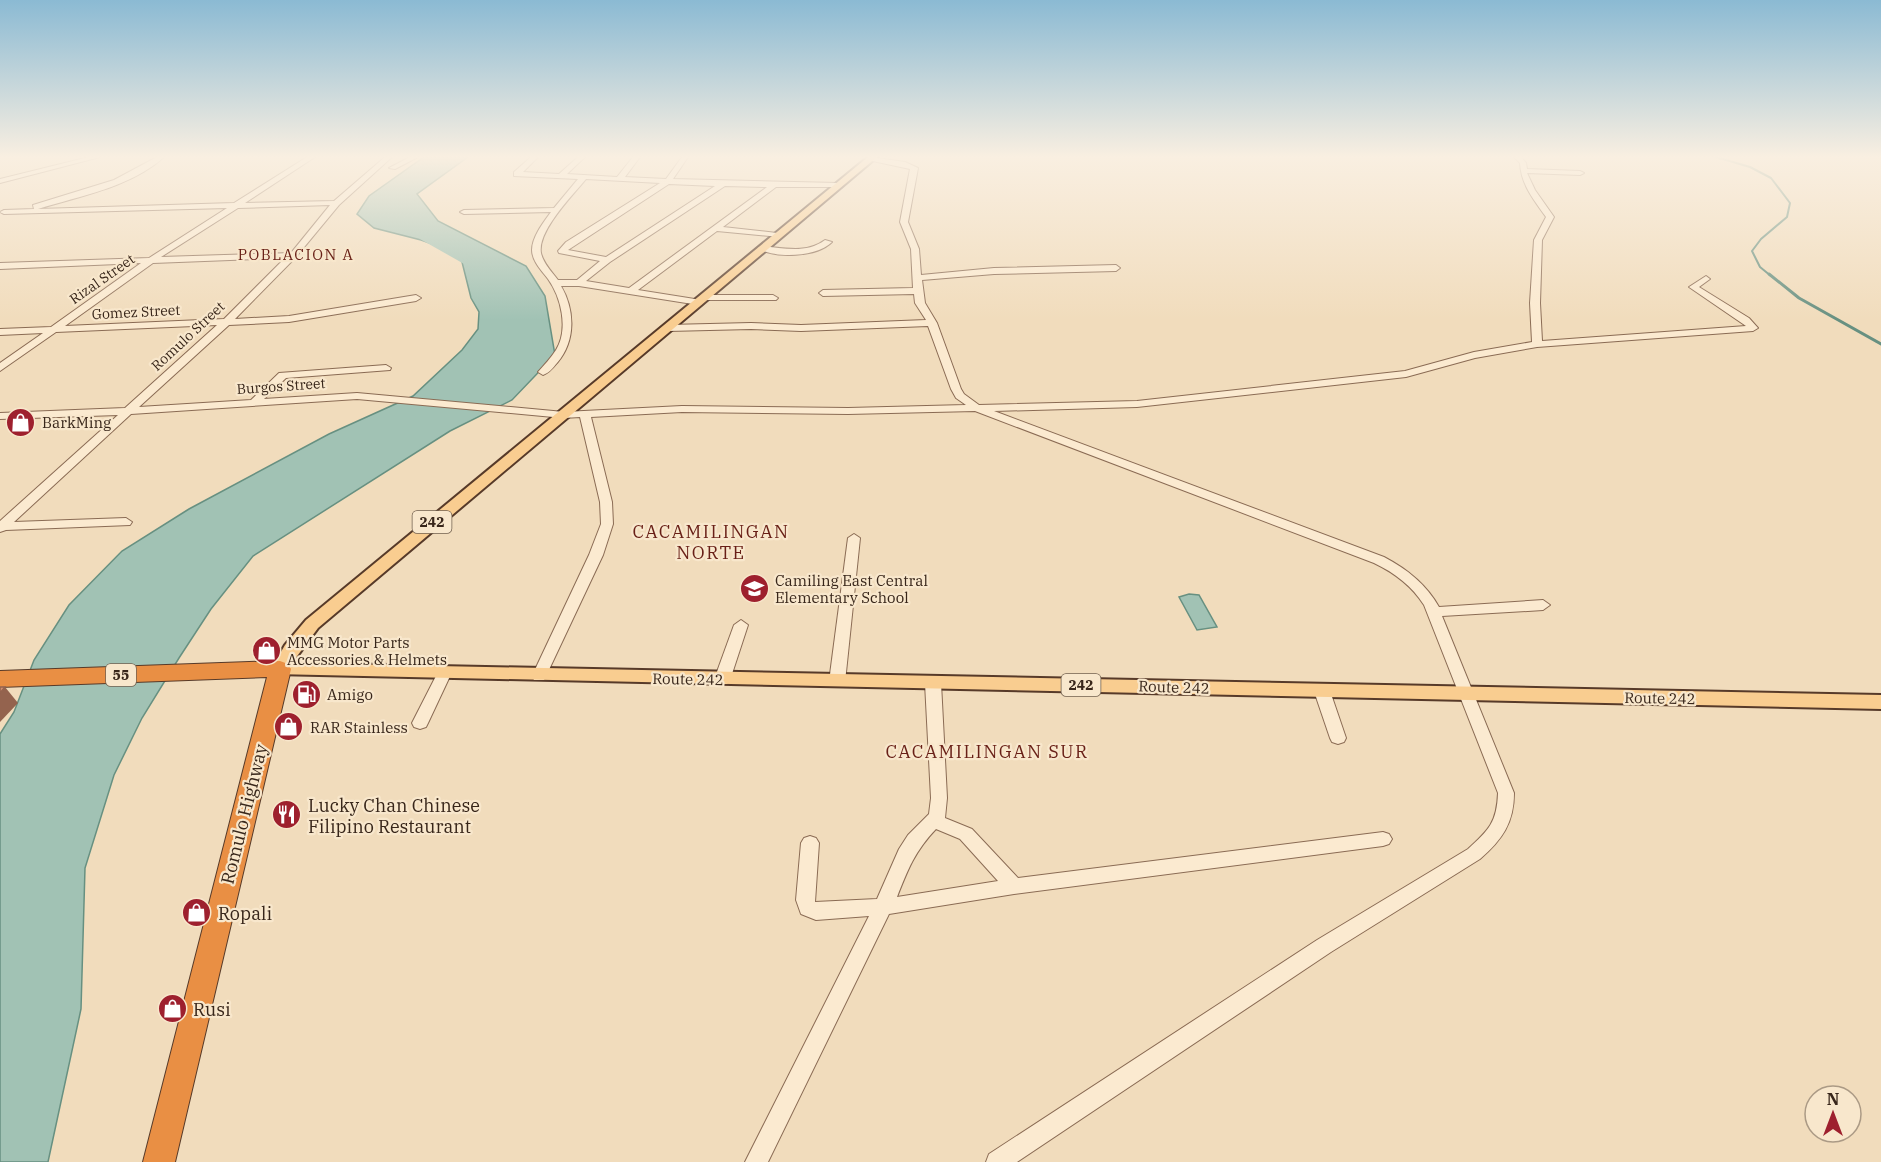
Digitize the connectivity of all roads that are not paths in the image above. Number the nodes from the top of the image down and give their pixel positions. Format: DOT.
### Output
graph roads {
  1 [pos="48,211"];
  2 [pos="230,211"];
  3 [pos="329,211"];
  4 [pos="500,211"];
  5 [pos="557,211"];
  6 [pos="621,211"];
  7 [pos="681,211"];
  8 [pos="737,211"];
  9 [pos="806,211"];
  10 [pos="906,211"];
  11 [pos="1546,211"];
  12 [pos="20,212"];
  13 [pos="464,212"];
  14 [pos="2,213"];
  15 [pos="715,228"];
  16 [pos="777,235"];
  17 [pos="828,242"];
  18 [pos="762,248"];
  19 [pos="293,255"];
  20 [pos="151,260"];
  21 [pos="607,260"];
  22 [pos="0,266"];
  23 [pos="1116,268"];
  24 [pos="917,278"];
  25 [pos="1706,279"];
  26 [pos="556,283"];
  27 [pos="579,283"];
  28 [pos="631,291"];
  29 [pos="918,291"];
  30 [pos="823,293"];
  31 [pos="416,298"];
  32 [pos="773,298"];
  33 [pos="702,300"];
  34 [pos="226,322"];
  35 [pos="932,323"];
  36 [pos="668,328"];
  37 [pos="53,330"];
  38 [pos="0,332"];
  39 [pos="1538,344"];
  40 [pos="0,368"];
  41 [pos="386,368"];
  42 [pos="543,372"];
  43 [pos="254,403"];
  44 [pos="977,408"];
  45 [pos="130,411"];
  46 [pos="564,415"];
  47 [pos="585,415"];
  48 [pos="0,416"];
  49 [pos="126,522"];
  50 [pos="1,526"];
  51 [pos="854,538"];
  52 [pos="1543,604"];
  53 [pos="1434,612"];
  54 [pos="741,625"];
  55 [pos="280,669"];
  56 [pos="444,674"];
  57 [pos="539,676"];
  58 [pos="0,679"];
  59 [pos="722,680"];
  60 [pos="837,682"];
  61 [pos="933,683"];
  62 [pos="1322,691"];
  63 [pos="1467,695"];
  64 [pos="1881,702"];
  65 [pos="420,723"];
  66 [pos="1338,738"];
  67 [pos="934,821"];
  68 [pos="1383,839"];
  69 [pos="810,843"];
  70 [pos="1014,886"];
  71 [pos="883,907"];
  72 [pos="159,1162"];
  73 [pos="756,1162"];
  74 [pos="997,1162"];
  1 -- 12 [label="street"];
  2 -- 20 [label="street, Rizal Street"];
  3 -- 19 [label="street, Romulo Street"];
  4 -- 13 [label="street"];
  5 -- 26 [label="street"];
  6 -- 21 [label="street"];
  7 -- 21 [label="street"];
  8 -- 15 [label="street"];
  9 -- 16 [label="main road, 242"];
  10 -- 24 [label="street"];
  11 -- 39 [label="street"];
  12 -- 14 [label="street"];
  15 -- 16 [label="street"];
  15 -- 28 [label="street"];
  16 -- 18 [label="main road, 242"];
  17 -- 18 [label="street"];
  18 -- 33 [label="main road, 242"];
  19 -- 20 [label="street"];
  19 -- 34 [label="street, Romulo Street"];
  20 -- 22 [label="street"];
  20 -- 37 [label="street, Rizal Street"];
  21 -- 27 [label="street"];
  23 -- 24 [label="street"];
  24 -- 29 [label="street"];
  25 -- 39 [label="street, Burgos Street"];
  26 -- 27 [label="street"];
  26 -- 42 [label="street"];
  27 -- 28 [label="street"];
  28 -- 33 [label="street"];
  29 -- 30 [label="street"];
  29 -- 35 [label="street"];
  31 -- 34 [label="street, Gomez Street"];
  32 -- 33 [label="street"];
  33 -- 36 [label="main road, 242"];
  34 -- 37 [label="street, Gomez Street"];
  34 -- 45 [label="street, Romulo Street"];
  35 -- 36 [label="street"];
  35 -- 44 [label="street"];
  36 -- 46 [label="main road, 242"];
  37 -- 38 [label="street, Gomez Street"];
  37 -- 40 [label="street, Rizal Street"];
  39 -- 44 [label="street, Burgos Street"];
  41 -- 43 [label="street"];
  43 -- 45 [label="street, Burgos Street"];
  43 -- 46 [label="street, Burgos Street"];
  44 -- 47 [label="street, Burgos Street"];
  44 -- 53 [label="street"];
  45 -- 48 [label="street, Burgos Street"];
  45 -- 50 [label="street, Romulo Street"];
  46 -- 47 [label="street, Burgos Street"];
  46 -- 55 [label="main road, 242"];
  47 -- 57 [label="street"];
  49 -- 50 [label="street"];
  51 -- 60 [label="street"];
  52 -- 53 [label="street"];
  53 -- 63 [label="street"];
  54 -- 59 [label="street"];
  55 -- 56 [label="main road, Route 242 / 242"];
  55 -- 58 [label="highway, 55"];
  55 -- 72 [label="highway, Romulo Highway"];
  56 -- 57 [label="main road, Route 242 / 242"];
  56 -- 65 [label="street"];
  57 -- 59 [label="main road, Route 242 / 242"];
  59 -- 60 [label="main road, Route 242 / 242"];
  60 -- 61 [label="main road, Route 242 / 242"];
  61 -- 62 [label="main road, Route 242 / 242"];
  61 -- 67 [label="street"];
  62 -- 63 [label="main road, Route 242 / 242"];
  62 -- 66 [label="street"];
  63 -- 64 [label="main road, Route 242 / 242"];
  63 -- 74 [label="street"];
  67 -- 70 [label="street"];
  67 -- 71 [label="street"];
  68 -- 70 [label="street"];
  69 -- 71 [label="street"];
  70 -- 71 [label="street"];
  71 -- 73 [label="street"];
}
